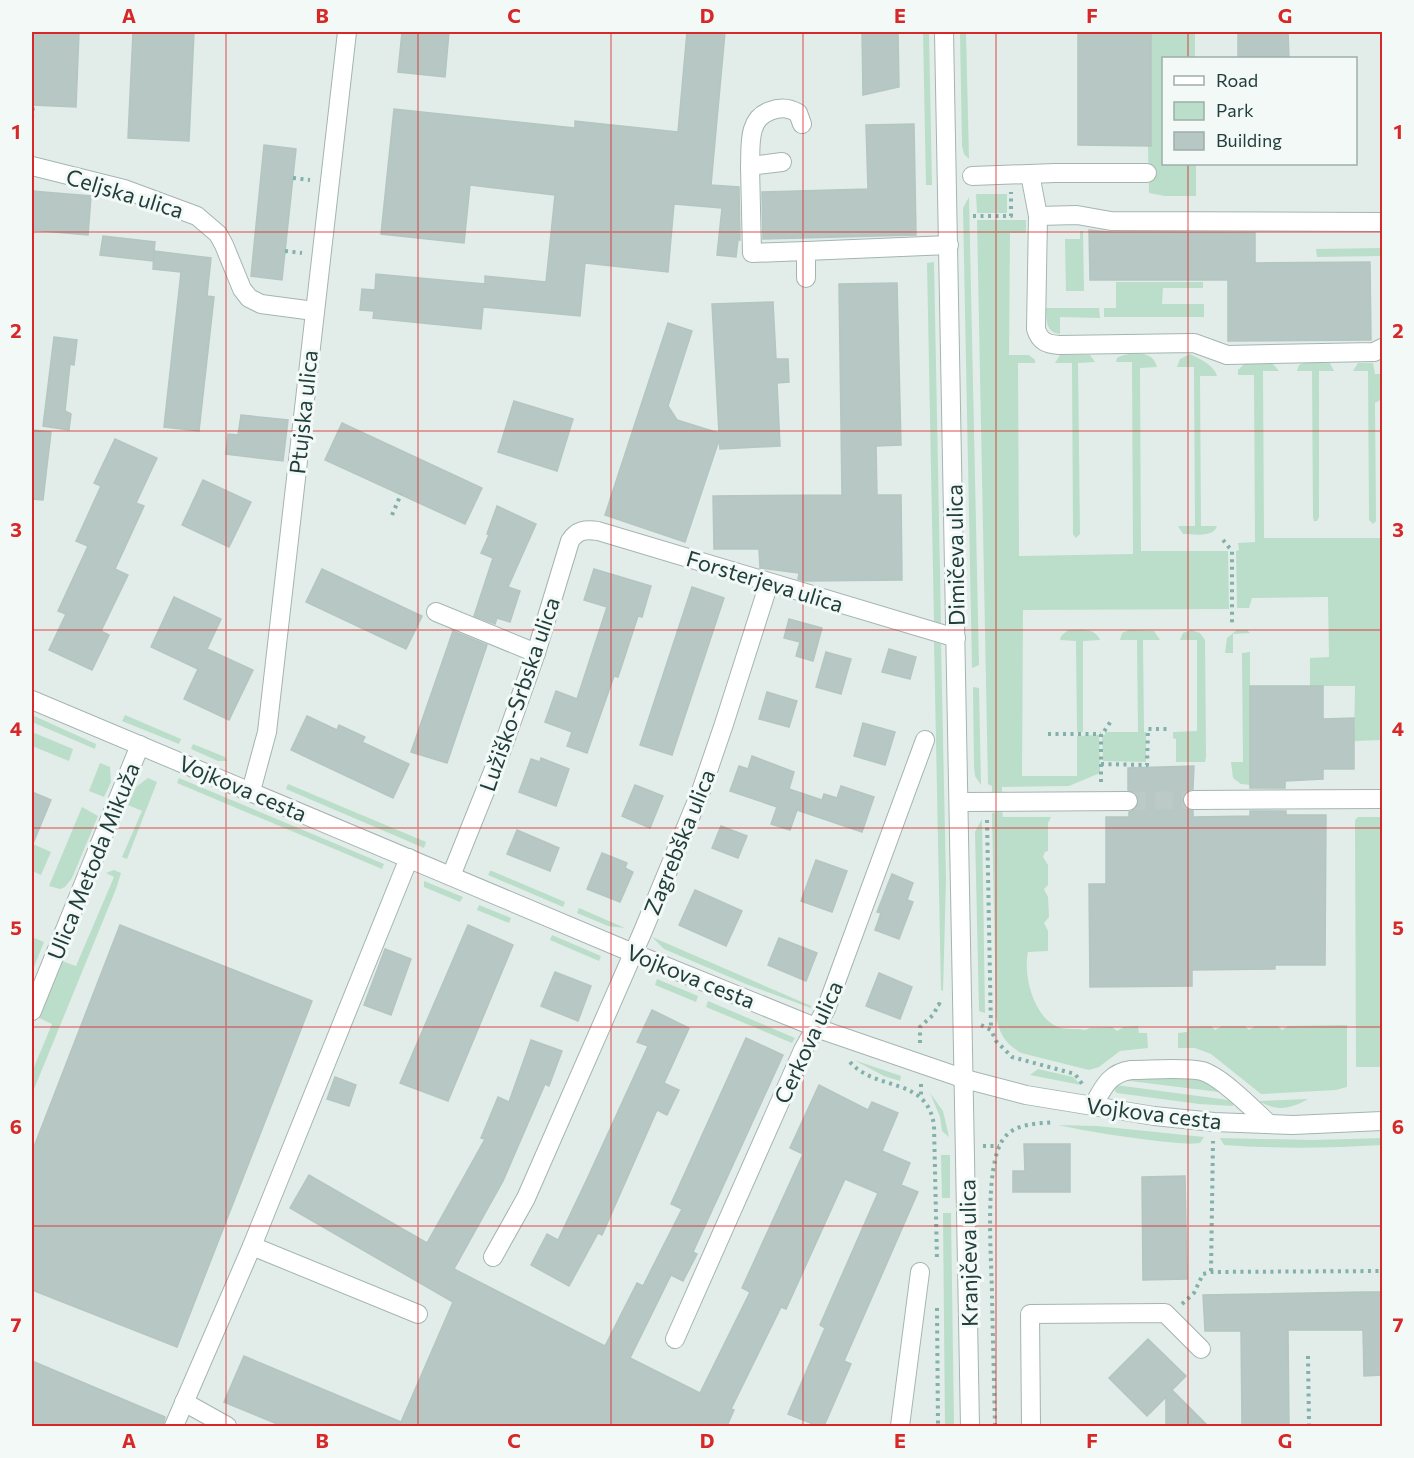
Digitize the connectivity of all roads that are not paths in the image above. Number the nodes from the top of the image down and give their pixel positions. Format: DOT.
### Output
graph roads {
  1 [pos="347,32"];
  2 [pos="944,32"];
  3 [pos="802,124"];
  4 [pos="782,162"];
  5 [pos="32,166"];
  6 [pos="750,166"];
  7 [pos="1030,174"];
  8 [pos="1147,174"];
  9 [pos="972,177"];
  10 [pos="1038,216"];
  11 [pos="1383,222"];
  12 [pos="949,245"];
  13 [pos="806,251"];
  14 [pos="806,278"];
  15 [pos="314,311"];
  16 [pos="1378,350"];
  17 [pos="598,531"];
  18 [pos="769,583"];
  19 [pos="436,612"];
  20 [pos="956,638"];
  21 [pos="536,653"];
  22 [pos="32,700"];
  23 [pos="925,740"];
  24 [pos="140,745"];
  25 [pos="251,791"];
  26 [pos="1383,799"];
  27 [pos="1193,800"];
  28 [pos="1128,801"];
  29 [pos="959,802"];
  30 [pos="409,858"];
  31 [pos="451,876"];
  32 [pos="633,953"];
  33 [pos="33,1000"];
  34 [pos="816,1027"];
  35 [pos="964,1079"];
  36 [pos="1092,1106"];
  37 [pos="1383,1121"];
  38 [pos="1269,1124"];
  39 [pos="252,1246"];
  40 [pos="493,1257"];
  41 [pos="920,1272"];
  42 [pos="418,1314"];
  43 [pos="675,1339"];
  44 [pos="1201,1349"];
  45 [pos="184,1402"];
  46 [pos="174,1426"];
  47 [pos="227,1426"];
  48 [pos="900,1426"];
  49 [pos="970,1426"];
  50 [pos="1031,1426"];
  1 -- 15 [label="street, Ptujska ulica"];
  2 -- 12 [label="street, Dimičeva ulica"];
  3 -- 6 [label="street"];
  4 -- 6 [label="street"];
  5 -- 15 [label="street, Celjska ulica"];
  6 -- 13 [label="street"];
  7 -- 8 [label="street"];
  7 -- 9 [label="street"];
  7 -- 10 [label="street"];
  10 -- 11 [label="street"];
  10 -- 16 [label="street"];
  12 -- 13 [label="street"];
  12 -- 20 [label="street, Dimičeva ulica"];
  13 -- 14 [label="street"];
  15 -- 25 [label="street, Ptujska ulica"];
  17 -- 18 [label="street, Forsterjeva ulica"];
  17 -- 21 [label="street, Lužiško-Srbska ulica"];
  18 -- 20 [label="street, Forsterjeva ulica"];
  18 -- 32 [label="street, Zagrebška ulica"];
  19 -- 21 [label="street"];
  20 -- 29 [label="street, Dimičeva ulica"];
  21 -- 31 [label="street, Lužiško-Srbska ulica"];
  22 -- 24 [label="street, Vojkova cesta"];
  23 -- 34 [label="street, Cerkova ulica"];
  24 -- 25 [label="street, Vojkova cesta"];
  24 -- 33 [label="street, Ulica Metoda Mikuža"];
  25 -- 30 [label="street, Vojkova cesta"];
  26 -- 27 [label="street"];
  28 -- 29 [label="street"];
  29 -- 35 [label="street, Dimičeva ulica"];
  30 -- 31 [label="street, Vojkova cesta"];
  30 -- 39 [label="street"];
  31 -- 32 [label="street, Vojkova cesta"];
  32 -- 34 [label="street, Vojkova cesta"];
  32 -- 40 [label="street, Zagrebška ulica"];
  34 -- 35 [label="street, Vojkova cesta"];
  34 -- 43 [label="street, Cerkova ulica"];
  35 -- 36 [label="street, Vojkova cesta"];
  35 -- 49 [label="street, Kranjčeva ulica"];
  36 -- 38 [label="street, Vojkova cesta"];
  36 -- 38 [label="street"];
  37 -- 38 [label="street, Vojkova cesta"];
  39 -- 42 [label="street"];
  39 -- 45 [label="street"];
  41 -- 48 [label="street"];
  44 -- 50 [label="street"];
  45 -- 46 [label="street"];
  45 -- 47 [label="street"];
}
